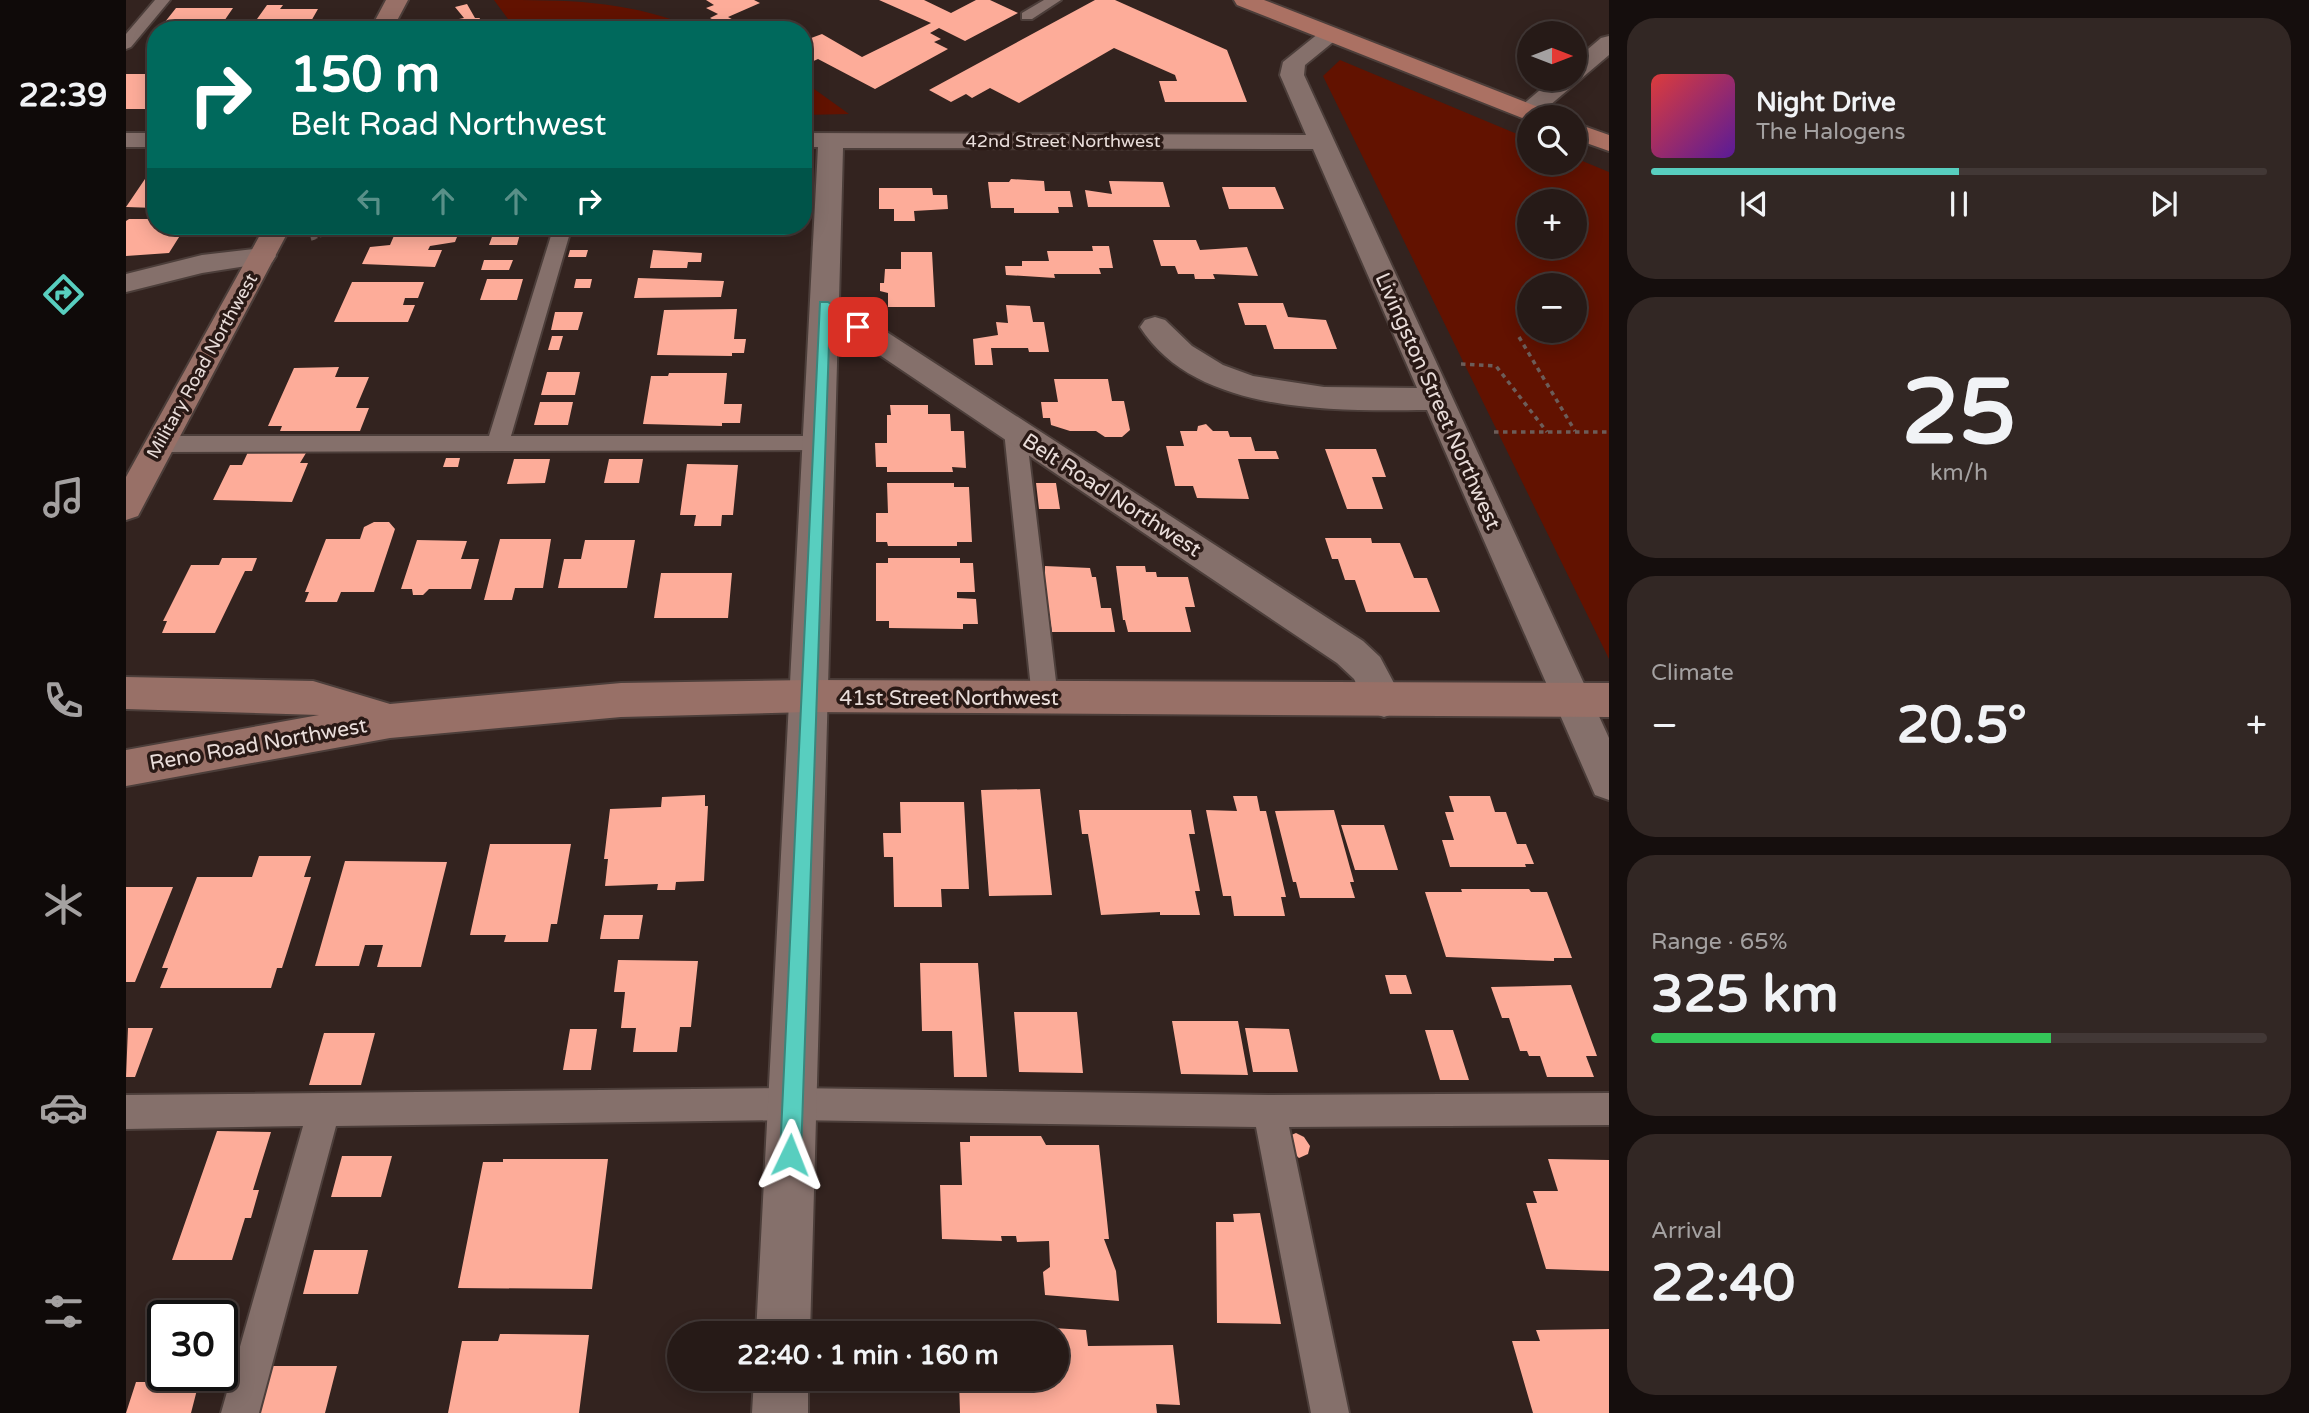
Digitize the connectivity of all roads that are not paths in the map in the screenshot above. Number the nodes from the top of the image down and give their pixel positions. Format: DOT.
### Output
graph roads {
  1 [pos="163,0"];
  2 [pos="397,0"];
  3 [pos="1054,0"];
  4 [pos="1245,0"];
  5 [pos="1027,16"];
  6 [pos="386,21"];
  7 [pos="1332,34"];
  8 [pos="1609,43"];
  9 [pos="126,44"];
  10 [pos="1587,62"];
  11 [pos="1556,91"];
  12 [pos="1544,105"];
  13 [pos="1517,108"];
  14 [pos="1587,135"];
  15 [pos="126,140"];
  16 [pos="147,140"];
  17 [pos="812,141"];
  18 [pos="831,141"];
  19 [pos="1322,142"];
  20 [pos="1609,144"];
  21 [pos="288,235"];
  22 [pos="560,235"];
  23 [pos="262,256"];
  24 [pos="126,283"];
  25 [pos="824,304"];
  26 [pos="1155,327"];
  27 [pos="1437,399"];
  28 [pos="1015,431"];
  29 [pos="160,444"];
  30 [pos="498,444"];
  31 [pos="819,444"];
  32 [pos="126,506"];
  33 [pos="126,693"];
  34 [pos="809,696"];
  35 [pos="1045,698"];
  36 [pos="1384,700"];
  37 [pos="1590,700"];
  38 [pos="390,721"];
  39 [pos="126,768"];
  40 [pos="1609,782"];
  41 [pos="792,1104"];
  42 [pos="1609,1109"];
  43 [pos="324,1111"];
  44 [pos="1269,1111"];
  45 [pos="126,1112"];
  46 [pos="784,1321"];
  47 [pos="781,1391"];
  48 [pos="240,1413"];
  49 [pos="780,1413"];
  50 [pos="1329,1413"];
  1 -- 9 [label="lane"];
  2 -- 6 [label="main road"];
  3 -- 5 [label="lane"];
  4 -- 7 [label="main road"];
  7 -- 13 [label="main road"];
  7 -- 19 [label="street, Livingston Street Northwest"];
  8 -- 10 [label="street"];
  11 -- 12 [label="street"];
  14 -- 20 [label="main road"];
  15 -- 16 [label="street"];
  17 -- 18 [label="street, 42nd Street Northwest"];
  18 -- 19 [label="street, 42nd Street Northwest"];
  18 -- 25 [label="street"];
  19 -- 27 [label="street, Livingston Street Northwest"];
  21 -- 23 [label="main road, Military Road Northwest"];
  22 -- 30 [label="lane"];
  23 -- 24 [label="street"];
  23 -- 29 [label="main road, Military Road Northwest"];
  25 -- 28 [label="street, Belt Road Northwest"];
  25 -- 31 [label="street"];
  26 -- 27 [label="street"];
  27 -- 37 [label="street, Livingston Street Northwest"];
  28 -- 35 [label="lane"];
  28 -- 36 [label="street, Belt Road Northwest"];
  29 -- 30 [label="lane"];
  29 -- 32 [label="main road, Military Road Northwest"];
  30 -- 31 [label="lane"];
  31 -- 34 [label="street"];
  33 -- 38 [label="main road, 41st Street Northwest"];
  34 -- 35 [label="main road, 41st Street Northwest"];
  34 -- 38 [label="main road, 41st Street Northwest"];
  34 -- 41 [label="street"];
  35 -- 36 [label="main road, 41st Street Northwest"];
  36 -- 37 [label="main road, 41st Street Northwest"];
  37 -- 40 [label="street, Livingston Street Northwest"];
  38 -- 39 [label="main road, Reno Road Northwest"];
  41 -- 43 [label="lane"];
  41 -- 44 [label="lane"];
  41 -- 46 [label="street"];
  42 -- 44 [label="lane"];
  43 -- 45 [label="lane"];
  43 -- 48 [label="lane"];
  44 -- 50 [label="lane"];
  47 -- 49 [label="street"];
}
